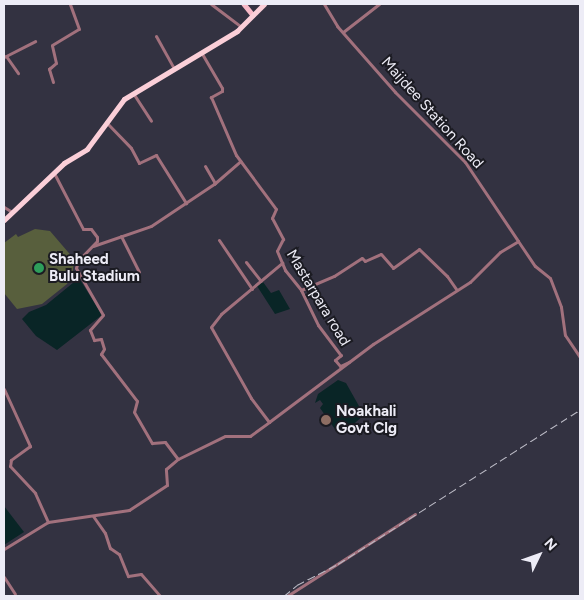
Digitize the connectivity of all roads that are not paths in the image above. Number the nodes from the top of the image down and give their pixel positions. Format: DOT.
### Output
graph roads {
  1 [pos="70,4"];
  2 [pos="211,4"];
  3 [pos="244,4"];
  4 [pos="264,4"];
  5 [pos="324,4"];
  6 [pos="379,4"];
  7 [pos="253,15"];
  8 [pos="242,28"];
  9 [pos="343,32"];
  10 [pos="156,36"];
  11 [pos="35,41"];
  12 [pos="200,52"];
  13 [pos="5,56"];
  14 [pos="173,67"];
  15 [pos="18,73"];
  16 [pos="53,82"];
  17 [pos="133,92"];
  18 [pos="152,121"];
  19 [pos="106,122"];
  20 [pos="240,161"];
  21 [pos="205,166"];
  22 [pos="54,173"];
  23 [pos="215,183"];
  24 [pos="186,204"];
  25 [pos="4,207"];
  26 [pos="12,212"];
  27 [pos="4,220"];
  28 [pos="121,236"];
  29 [pos="219,240"];
  30 [pos="518,242"];
  31 [pos="92,246"];
  32 [pos="246,262"];
  33 [pos="282,262"];
  34 [pos="139,272"];
  35 [pos="261,281"];
  36 [pos="252,289"];
  37 [pos="301,290"];
  38 [pos="456,290"];
  39 [pos="580,357"];
  40 [pos="352,361"];
  41 [pos="4,389"];
  42 [pos="269,422"];
  43 [pos="178,459"];
  44 [pos="415,514"];
  45 [pos="93,516"];
  46 [pos="48,522"];
  47 [pos="4,549"];
  48 [pos="4,577"];
  49 [pos="15,594"];
  50 [pos="160,596"];
  51 [pos="172,596"];
  52 [pos="176,596"];
  53 [pos="287,596"];
  1 -- 16 [label="street"];
  2 -- 8 [label="street"];
  3 -- 7 [label="main road"];
  4 -- 7 [label="highway"];
  5 -- 9 [label="street, Maijdee Station Road"];
  6 -- 9 [label="street"];
  7 -- 8 [label="highway"];
  8 -- 12 [label="highway"];
  9 -- 30 [label="street, Maijdee Station Road"];
  10 -- 14 [label="street"];
  11 -- 13 [label="street"];
  12 -- 14 [label="highway"];
  12 -- 20 [label="street, Mastarpara road"];
  13 -- 15 [label="street"];
  14 -- 17 [label="highway"];
  17 -- 18 [label="street"];
  17 -- 19 [label="highway"];
  19 -- 22 [label="highway"];
  19 -- 24 [label="street"];
  20 -- 23 [label="street"];
  20 -- 33 [label="street, Mastarpara road"];
  21 -- 23 [label="street"];
  22 -- 26 [label="highway"];
  22 -- 31 [label="street"];
  23 -- 24 [label="street"];
  24 -- 28 [label="street"];
  25 -- 26 [label="street"];
  26 -- 27 [label="highway"];
  28 -- 31 [label="street"];
  28 -- 34 [label="street"];
  29 -- 36 [label="street"];
  30 -- 38 [label="street"];
  30 -- 39 [label="street, Maijdee Station Road"];
  31 -- 43 [label="street"];
  32 -- 35 [label="street"];
  33 -- 35 [label="street"];
  33 -- 37 [label="street, Mastarpara road"];
  35 -- 36 [label="street"];
  36 -- 42 [label="street"];
  37 -- 38 [label="street"];
  37 -- 40 [label="street, Mastarpara road"];
  38 -- 40 [label="street"];
  40 -- 42 [label="street"];
  41 -- 46 [label="street"];
  42 -- 43 [label="street"];
  43 -- 45 [label="street"];
  44 -- 53 [label="street"];
  45 -- 46 [label="street"];
  45 -- 50 [label="street"];
  46 -- 47 [label="street"];
  48 -- 49 [label="street"];
  51 -- 52 [label="street"];
}
